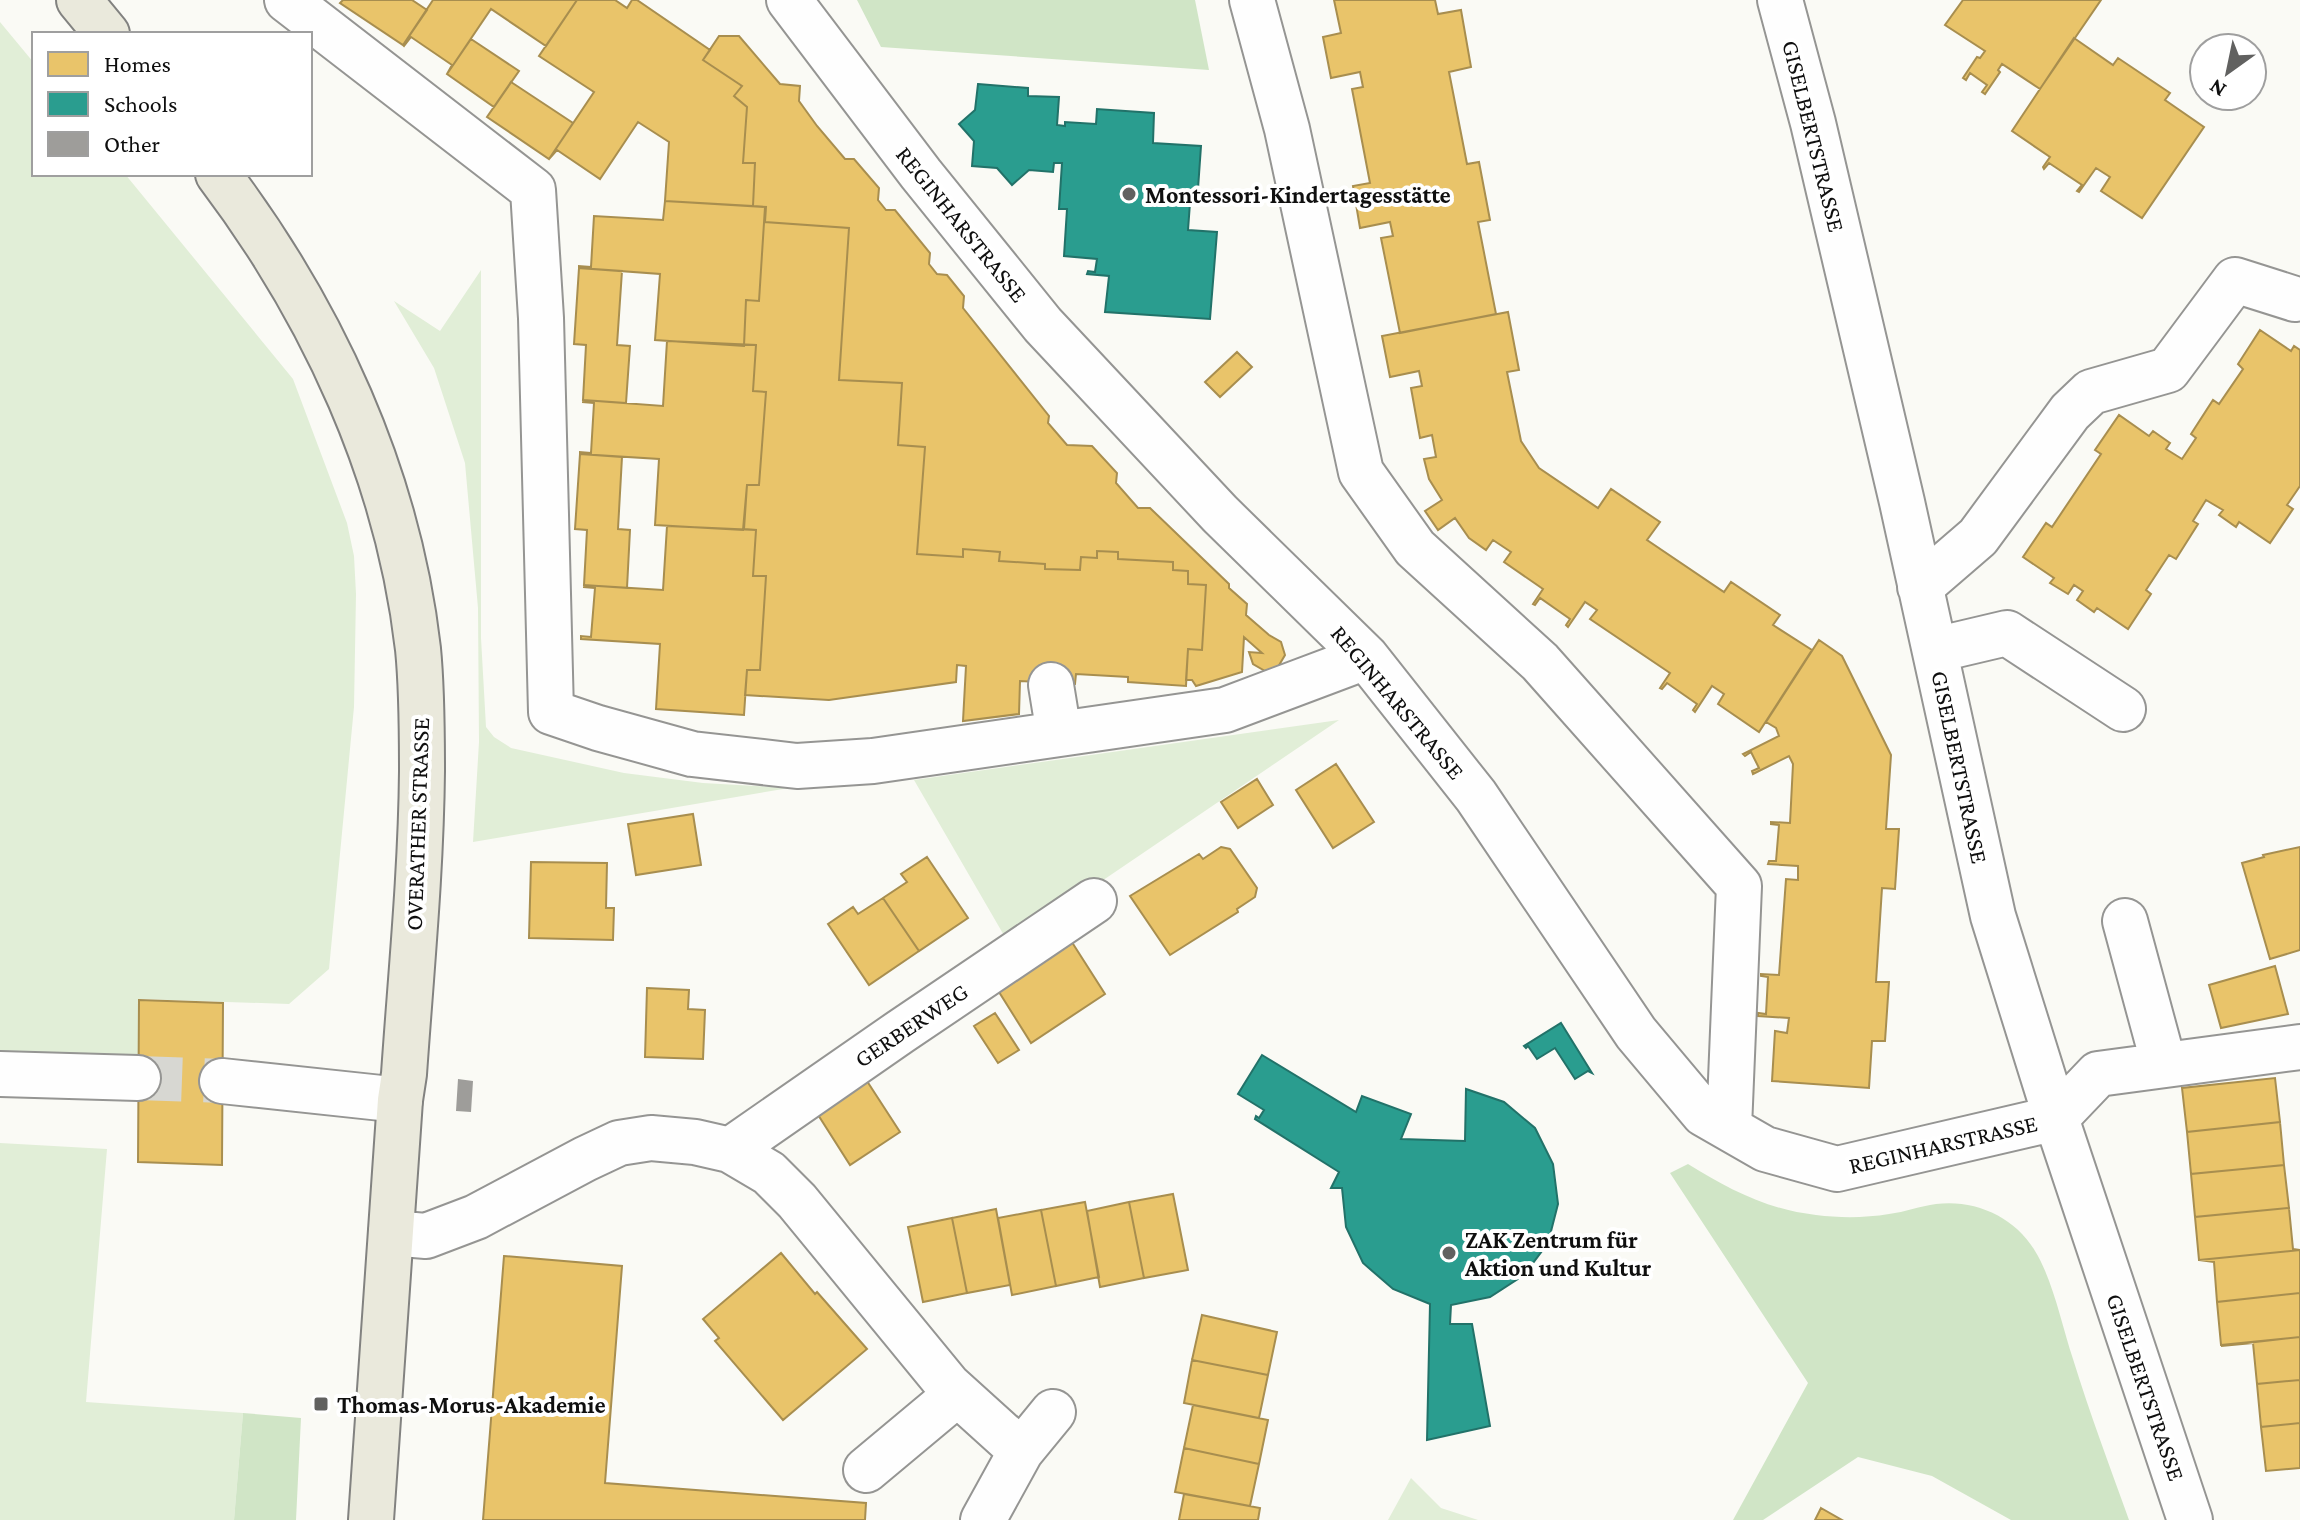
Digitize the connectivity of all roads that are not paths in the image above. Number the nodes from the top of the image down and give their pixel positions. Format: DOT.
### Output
graph roads {
  1 [pos="79,0"];
  2 [pos="287,0"];
  3 [pos="789,0"];
  4 [pos="1252,0"];
  5 [pos="1780,0"];
  6 [pos="105,32"];
  7 [pos="220,176"];
  8 [pos="2295,299"];
  9 [pos="1920,587"];
  10 [pos="1935,650"];
  11 [pos="1366,657"];
  12 [pos="1051,685"];
  13 [pos="2123,709"];
  14 [pos="1059,734"];
  15 [pos="1094,901"];
  16 [pos="2125,921"];
  17 [pos="2300,1047"];
  18 [pos="2164,1065"];
  19 [pos="0,1074"];
  20 [pos="138,1078"];
  21 [pos="222,1081"];
  22 [pos="400,1100"];
  23 [pos="2056,1118"];
  24 [pos="1729,1128"];
  25 [pos="730,1150"];
  26 [pos="391,1233"];
  27 [pos="957,1394"];
  28 [pos="1053,1412"];
  29 [pos="1021,1451"];
  30 [pos="866,1470"];
  31 [pos="371,1520"];
  32 [pos="983,1520"];
  33 [pos="2190,1520"];
  1 -- 6 [label="main road"];
  2 -- 14 [label="street"];
  3 -- 11 [label="street, REGINHARSTRASSE"];
  4 -- 24 [label="street"];
  5 -- 9 [label="street, GISELBERTSTRASSE"];
  7 -- 22 [label="main road, OVERATHER STRASSE"];
  8 -- 9 [label="street"];
  9 -- 10 [label="street, GISELBERTSTRASSE"];
  10 -- 13 [label="street"];
  10 -- 23 [label="street, GISELBERTSTRASSE"];
  11 -- 14 [label="street"];
  11 -- 24 [label="street, REGINHARSTRASSE"];
  12 -- 14 [label="street"];
  15 -- 25 [label="street, GERBERWEG"];
  16 -- 18 [label="street"];
  17 -- 18 [label="street"];
  18 -- 23 [label="street"];
  19 -- 20 [label="street"];
  21 -- 22 [label="street"];
  22 -- 26 [label="main road, OVERATHER STRASSE"];
  23 -- 24 [label="street, REGINHARSTRASSE"];
  23 -- 33 [label="street, GISELBERTSTRASSE"];
  25 -- 26 [label="street"];
  25 -- 27 [label="street"];
  26 -- 31 [label="main road, OVERATHER STRASSE"];
  27 -- 29 [label="street"];
  27 -- 30 [label="street"];
  28 -- 29 [label="street"];
  29 -- 32 [label="street"];
}
